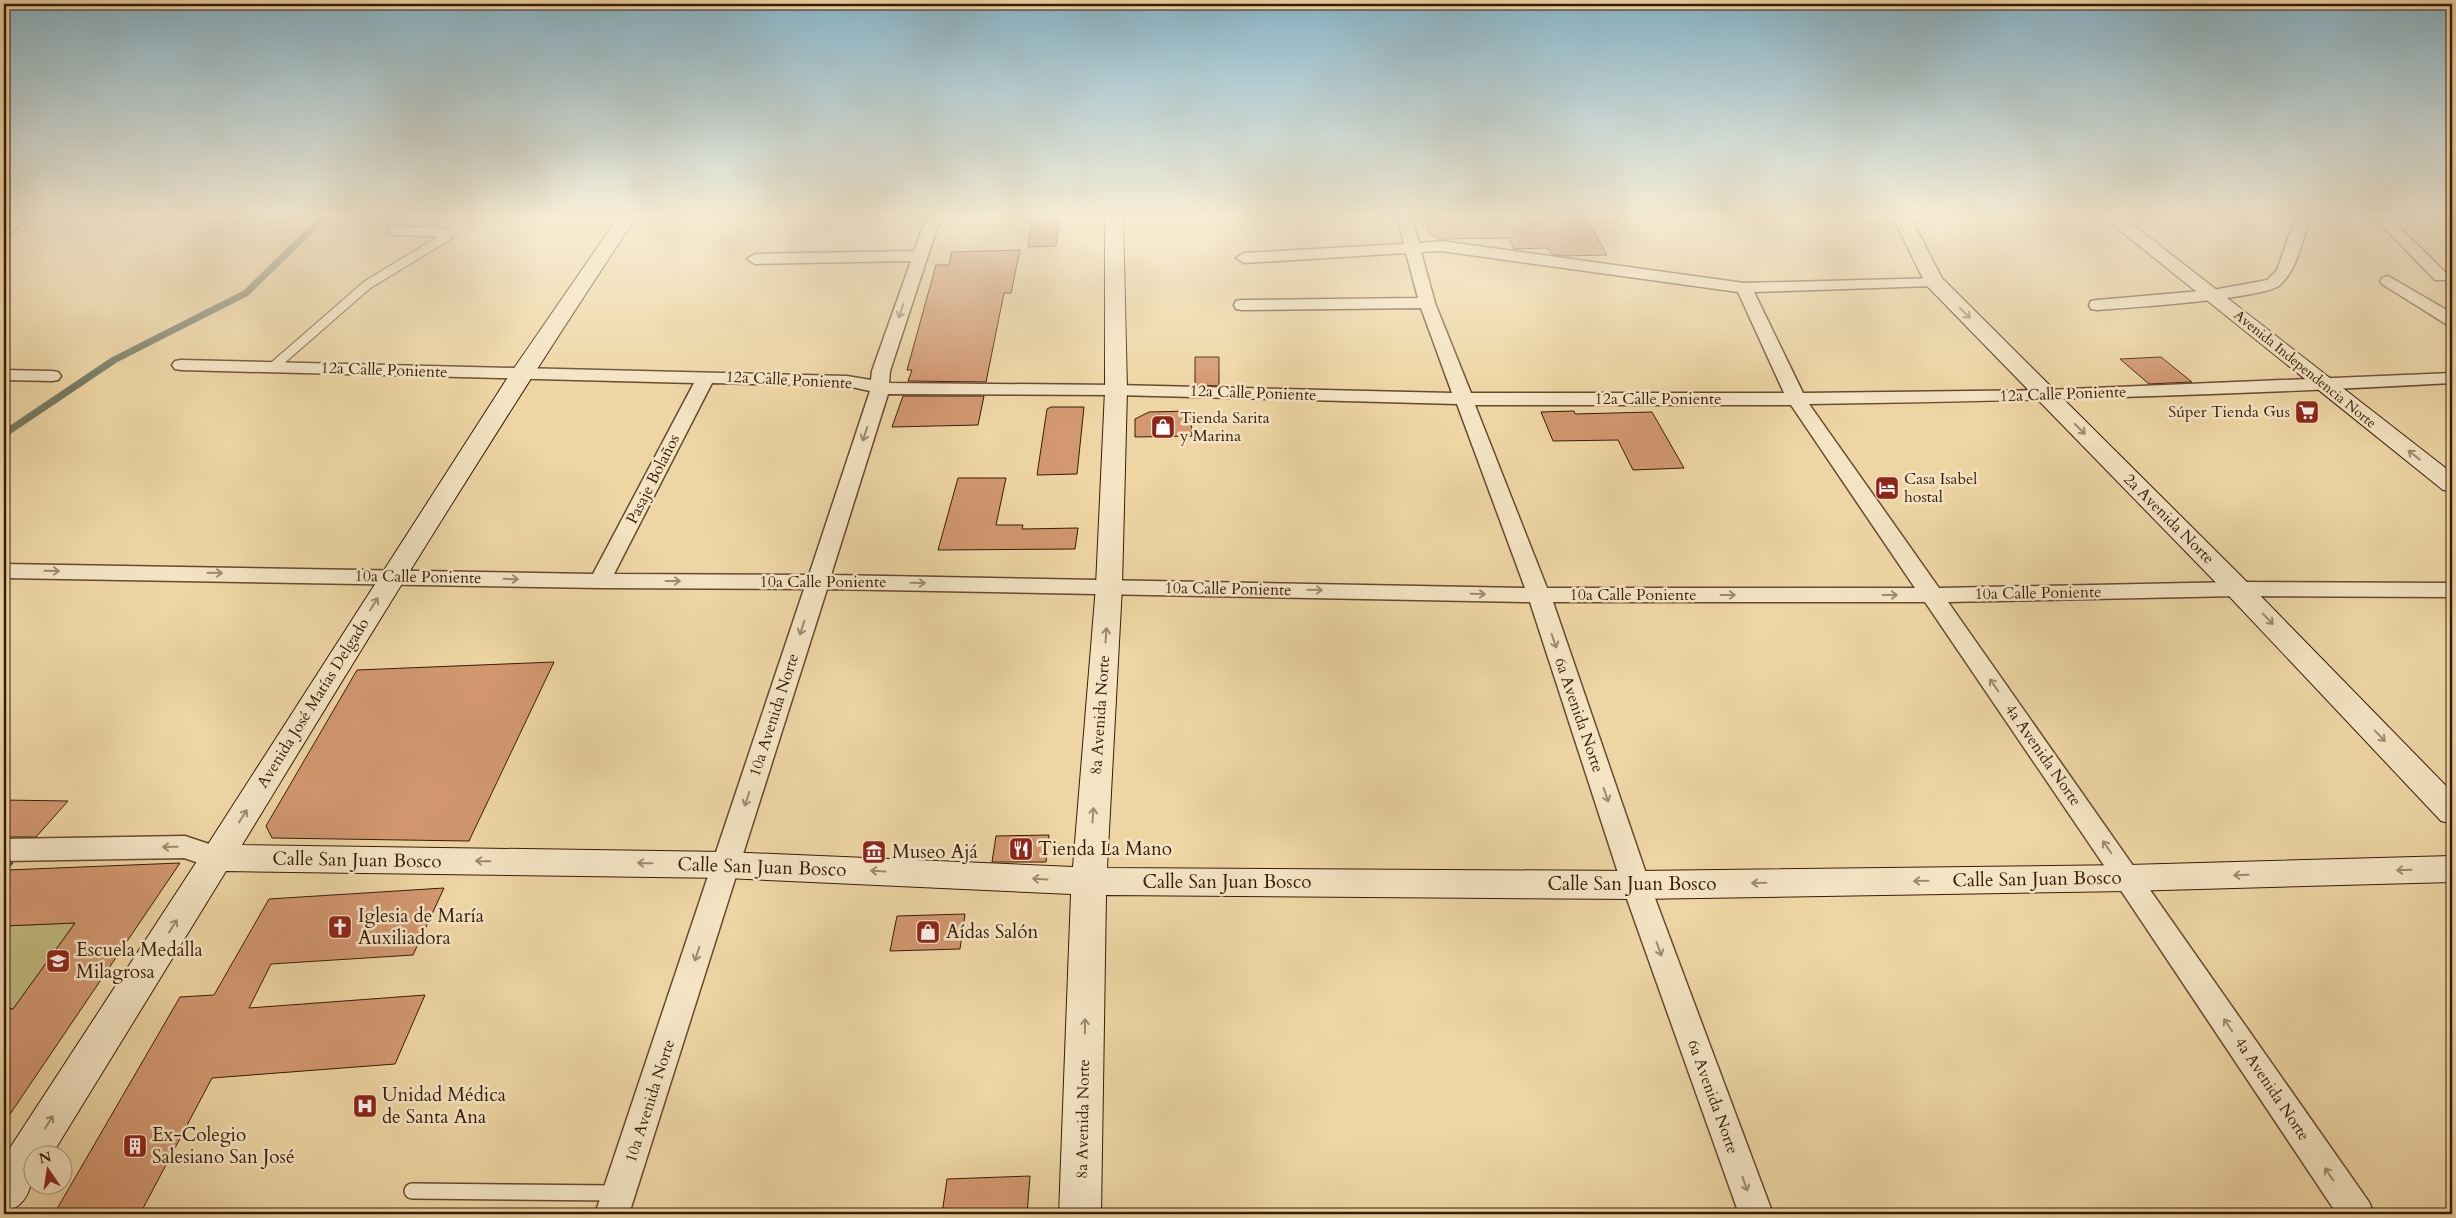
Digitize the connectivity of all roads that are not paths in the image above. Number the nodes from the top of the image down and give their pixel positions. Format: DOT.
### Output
graph roads {
  1 [pos="387,273"];
  2 [pos="590,273"];
  3 [pos="913,273"];
  4 [pos="1115,273"];
  5 [pos="1420,273"];
  6 [pos="1636,273"];
  7 [pos="1929,273"];
  8 [pos="2184,273"];
  9 [pos="2282,273"];
  10 [pos="2437,273"];
  11 [pos="2441,277"];
  12 [pos="1933,281"];
  13 [pos="2388,281"];
  14 [pos="1744,288"];
  15 [pos="2213,295"];
  16 [pos="1427,303"];
  17 [pos="1242,305"];
  18 [pos="2097,305"];
  19 [pos="2452,320"];
  20 [pos="181,365"];
  21 [pos="273,367"];
  22 [pos="521,374"];
  23 [pos="4,375"];
  24 [pos="52,376"];
  25 [pos="706,377"];
  26 [pos="2452,378"];
  27 [pos="2325,385"];
  28 [pos="880,387"];
  29 [pos="1116,390"];
  30 [pos="2046,395"];
  31 [pos="1796,398"];
  32 [pos="1463,399"];
  33 [pos="2452,485"];
  34 [pos="4,570"];
  35 [pos="392,576"];
  36 [pos="600,582"];
  37 [pos="817,582"];
  38 [pos="1109,586"];
  39 [pos="2238,589"];
  40 [pos="2452,590"];
  41 [pos="1539,595"];
  42 [pos="1931,595"];
  43 [pos="2452,812"];
  44 [pos="4,850"];
  45 [pos="217,858"];
  46 [pos="726,864"];
  47 [pos="2452,869"];
  48 [pos="2128,878"];
  49 [pos="1089,881"];
  50 [pos="1636,885"];
  51 [pos="412,1191"];
  52 [pos="4,1193"];
  53 [pos="616,1204"];
  54 [pos="1080,1214"];
  55 [pos="1756,1214"];
  56 [pos="2357,1214"];
  1 -- 21 [label="lane"];
  2 -- 22 [label="street, Avenida José Matías Delgado"];
  3 -- 28 [label="street, 10a Avenida Norte, one-way"];
  4 -- 29 [label="street, 8a Avenida Norte"];
  5 -- 16 [label="street, 6a Avenida Norte"];
  6 -- 14 [label="street"];
  7 -- 12 [label="street, 2a Avenida Norte"];
  8 -- 15 [label="street, Avenida Independencia Norte"];
  9 -- 15 [label="street"];
  10 -- 11 [label="street"];
  12 -- 14 [label="street"];
  12 -- 30 [label="street, 2a Avenida Norte, one-way"];
  13 -- 19 [label="street"];
  14 -- 31 [label="street, 4a Avenida Norte"];
  15 -- 18 [label="street"];
  15 -- 27 [label="street, Avenida Independencia Norte"];
  16 -- 17 [label="street"];
  16 -- 32 [label="street, 6a Avenida Norte"];
  20 -- 21 [label="street, 12a Calle Poniente"];
  21 -- 22 [label="street, 12a Calle Poniente"];
  22 -- 25 [label="street, 12a Calle Poniente"];
  22 -- 35 [label="street, Avenida José Matías Delgado"];
  23 -- 24 [label="street"];
  25 -- 28 [label="street, 12a Calle Poniente"];
  25 -- 36 [label="street, Pasaje Bolaños"];
  26 -- 27 [label="street, 12a Calle Poniente"];
  27 -- 30 [label="street, 12a Calle Poniente"];
  33 -- 27 [label="street, Avenida Independencia Norte, one-way"];
  28 -- 29 [label="street, 12a Calle Poniente"];
  28 -- 37 [label="street, 10a Avenida Norte, one-way"];
  29 -- 32 [label="street, 12a Calle Poniente"];
  29 -- 38 [label="street, 8a Avenida Norte"];
  30 -- 31 [label="street, 12a Calle Poniente"];
  30 -- 39 [label="street, 2a Avenida Norte, one-way"];
  31 -- 32 [label="street, 12a Calle Poniente"];
  31 -- 42 [label="street, 4a Avenida Norte"];
  32 -- 41 [label="street, 6a Avenida Norte"];
  34 -- 35 [label="street, 10a Calle Poniente, one-way"];
  35 -- 36 [label="street, 10a Calle Poniente, one-way"];
  45 -- 35 [label="street, Avenida José Matías Delgado, one-way"];
  36 -- 37 [label="street, 10a Calle Poniente, one-way"];
  37 -- 38 [label="street, 10a Calle Poniente, one-way"];
  37 -- 46 [label="street, 10a Avenida Norte, one-way"];
  38 -- 41 [label="street, 10a Calle Poniente, one-way"];
  49 -- 38 [label="street, 8a Avenida Norte, one-way"];
  39 -- 40 [label="street, 10a Calle Poniente"];
  39 -- 42 [label="street, 10a Calle Poniente"];
  39 -- 43 [label="street, 2a Avenida Norte, one-way"];
  41 -- 42 [label="street, 10a Calle Poniente, one-way"];
  41 -- 50 [label="street, 6a Avenida Norte, one-way"];
  48 -- 42 [label="street, 4a Avenida Norte, one-way"];
  45 -- 44 [label="street, Calle San Juan Bosco, one-way"];
  46 -- 45 [label="street, Calle San Juan Bosco, one-way"];
  52 -- 45 [label="street, Avenida José Matías Delgado, one-way"];
  49 -- 46 [label="street, Calle San Juan Bosco, one-way"];
  46 -- 53 [label="street, 10a Avenida Norte, one-way"];
  47 -- 48 [label="street, Calle San Juan Bosco, one-way"];
  48 -- 50 [label="street, Calle San Juan Bosco, one-way"];
  56 -- 48 [label="street, 4a Avenida Norte, one-way"];
  49 -- 50 [label="street, Calle San Juan Bosco"];
  54 -- 49 [label="street, 8a Avenida Norte, one-way"];
  50 -- 55 [label="street, 6a Avenida Norte, one-way"];
  51 -- 53 [label="lane"];
}
